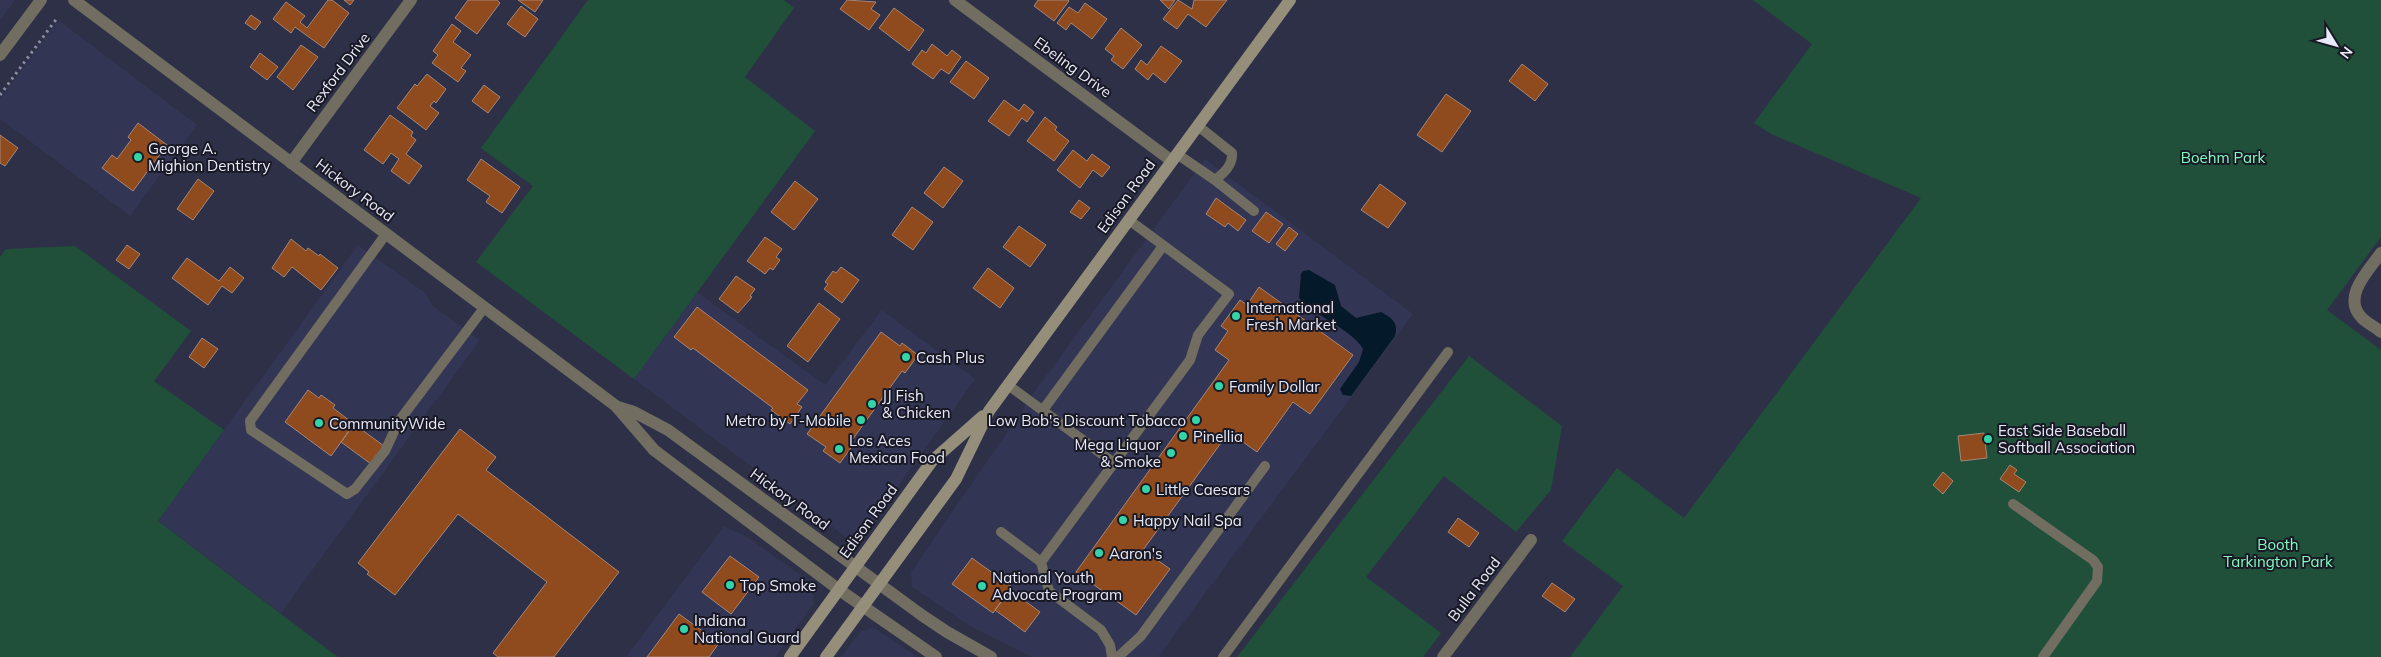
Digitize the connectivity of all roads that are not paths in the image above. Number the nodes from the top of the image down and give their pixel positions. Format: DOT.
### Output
graph roads {
  1 [pos="41,0"];
  2 [pos="74,0"];
  3 [pos="411,0"];
  4 [pos="955,0"];
  5 [pos="1290,0"];
  6 [pos="0,55"];
  7 [pos="1198,126"];
  8 [pos="1175,157"];
  9 [pos="291,162"];
  10 [pos="1215,180"];
  11 [pos="1254,211"];
  12 [pos="1128,220"];
  13 [pos="386,234"];
  14 [pos="1163,246"];
  15 [pos="2381,253"];
  16 [pos="484,308"];
  17 [pos="2381,332"];
  18 [pos="1448,352"];
  19 [pos="1008,385"];
  20 [pos="616,406"];
  21 [pos="1043,410"];
  22 [pos="989,411"];
  23 [pos="1114,463"];
  24 [pos="1265,466"];
  25 [pos="2013,504"];
  26 [pos="1001,532"];
  27 [pos="1530,540"];
  28 [pos="1041,562"];
  29 [pos="855,566"];
  30 [pos="879,585"];
  31 [pos="838,588"];
  32 [pos="864,606"];
  33 [pos="1124,655"];
  34 [pos="790,657"];
  35 [pos="826,657"];
  36 [pos="936,657"];
  37 [pos="991,657"];
  38 [pos="1112,657"];
  39 [pos="1223,657"];
  40 [pos="1443,657"];
  41 [pos="2043,657"];
  1 -- 6 [label="street"];
  2 -- 9 [label="street, Hickory Road"];
  3 -- 9 [label="street, Rexford Drive"];
  4 -- 8 [label="street, Ebeling Drive"];
  5 -- 7 [label="main road, Edison Road"];
  7 -- 8 [label="main road, Edison Road"];
  7 -- 10 [label="lane"];
  8 -- 10 [label="lane"];
  8 -- 12 [label="main road, Edison Road"];
  9 -- 13 [label="street, Hickory Road"];
  10 -- 11 [label="lane"];
  12 -- 14 [label="lane"];
  12 -- 19 [label="main road, Edison Road"];
  13 -- 16 [label="street, Hickory Road"];
  13 -- 16 [label="lane"];
  14 -- 21 [label="lane"];
  14 -- 23 [label="lane"];
  15 -- 17 [label="street"];
  16 -- 20 [label="street, Hickory Road"];
  18 -- 39 [label="lane"];
  19 -- 21 [label="lane"];
  19 -- 22 [label="main road, Edison Road"];
  20 -- 29 [label="street, Hickory Road"];
  20 -- 31 [label="street, Hickory Road"];
  21 -- 23 [label="lane"];
  22 -- 29 [label="main road, Edison Road"];
  22 -- 30 [label="main road, Edison Road"];
  23 -- 28 [label="lane"];
  24 -- 33 [label="lane"];
  25 -- 41 [label="lane"];
  26 -- 28 [label="lane"];
  27 -- 40 [label="street, Bulla Road"];
  28 -- 38 [label="lane"];
  29 -- 30 [label="street, Hickory Road"];
  29 -- 31 [label="main road, Edison Road"];
  30 -- 32 [label="main road, Edison Road"];
  30 -- 37 [label="street, Hickory Road"];
  31 -- 32 [label="street, Hickory Road"];
  31 -- 34 [label="main road, Edison Road"];
  32 -- 35 [label="main road, Edison Road"];
  32 -- 36 [label="street, Hickory Road"];
}
